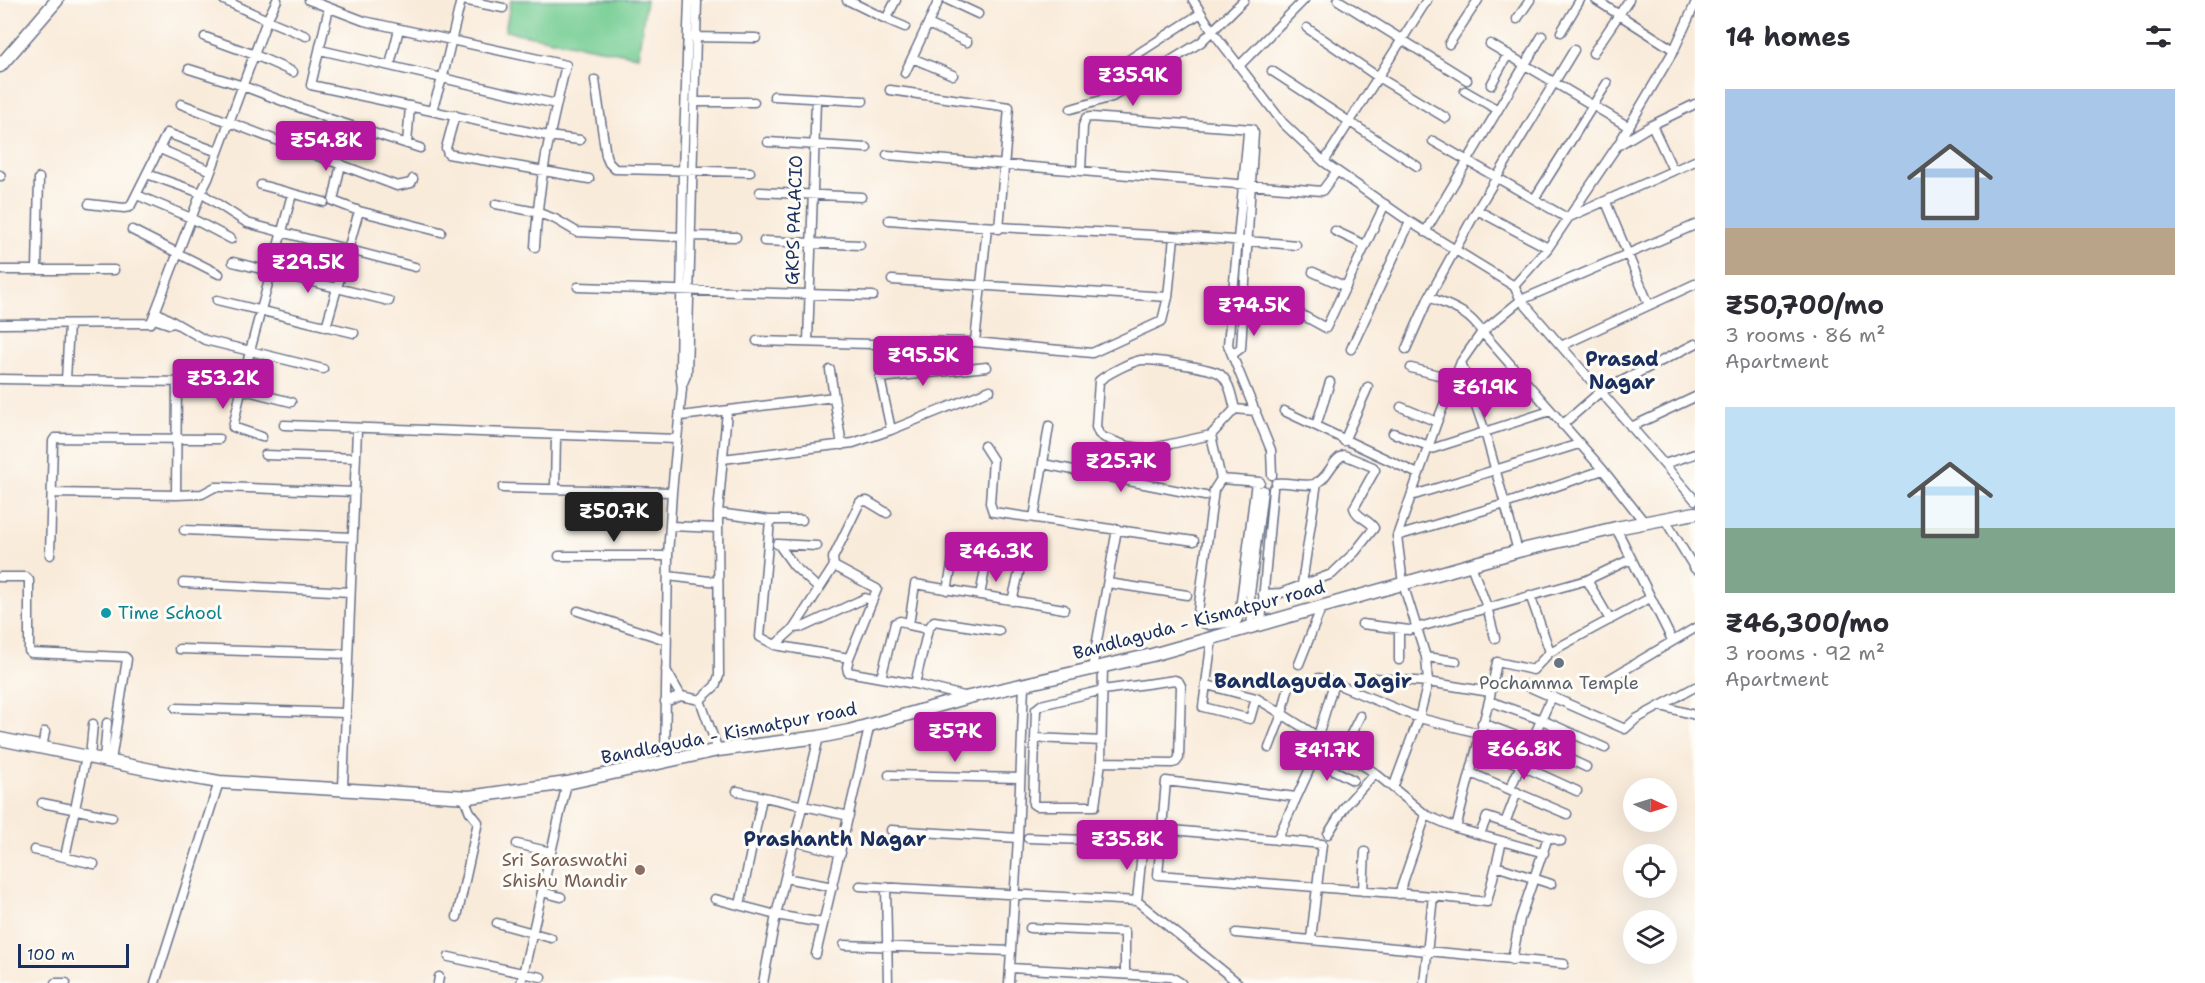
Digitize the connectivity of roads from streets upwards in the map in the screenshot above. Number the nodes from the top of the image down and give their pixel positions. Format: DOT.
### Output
graph roads {
  1 [pos="57,0"];
  2 [pos="224,0"];
  3 [pos="277,0"];
  4 [pos="309,0"];
  5 [pos="462,0"];
  6 [pos="689,0"];
  7 [pos="697,0"];
  8 [pos="846,0"];
  9 [pos="896,0"];
  10 [pos="939,0"];
  11 [pos="948,0"];
  12 [pos="1193,0"];
  13 [pos="1245,0"];
  14 [pos="1304,0"];
  15 [pos="1338,0"];
  16 [pos="1427,0"];
  17 [pos="1478,0"];
  18 [pos="1530,0"];
  19 [pos="1580,0"];
  20 [pos="1596,0"];
  21 [pos="1629,0"];
  22 [pos="329,8"];
  23 [pos="504,8"];
  24 [pos="1694,10"];
  25 [pos="1201,13"];
  26 [pos="978,14"];
  27 [pos="1620,15"];
  28 [pos="886,19"];
  29 [pos="1517,19"];
  30 [pos="267,20"];
  31 [pos="928,24"];
  32 [pos="905,27"];
  33 [pos="399,28"];
  34 [pos="1307,28"];
  35 [pos="1213,32"];
  36 [pos="1561,32"];
  37 [pos="306,36"];
  38 [pos="1542,36"];
  39 [pos="205,37"];
  40 [pos="692,38"];
  41 [pos="756,38"];
  42 [pos="1402,39"];
  43 [pos="451,40"];
  44 [pos="967,42"];
  45 [pos="1449,44"];
  46 [pos="1490,44"];
  47 [pos="320,50"];
  48 [pos="1574,50"];
  49 [pos="1674,50"];
  50 [pos="1593,53"];
  51 [pos="1508,54"];
  52 [pos="255,55"];
  53 [pos="912,58"];
  54 [pos="390,65"];
  55 [pos="1525,65"];
  56 [pos="0,66"];
  57 [pos="1239,66"];
  58 [pos="189,69"];
  59 [pos="1272,71"];
  60 [pos="293,72"];
  61 [pos="905,73"];
  62 [pos="953,75"];
  63 [pos="1105,75"];
  64 [pos="443,76"];
  65 [pos="1378,77"];
  66 [pos="595,80"];
  67 [pos="1467,80"];
  68 [pos="1555,82"];
  69 [pos="1607,83"];
  70 [pos="1491,85"];
  71 [pos="243,86"];
  72 [pos="890,90"];
  73 [pos="1465,91"];
  74 [pos="774,96"];
  75 [pos="816,100"];
  76 [pos="863,101"];
  77 [pos="695,102"];
  78 [pos="754,102"];
  79 [pos="181,104"];
  80 [pos="556,104"];
  81 [pos="1695,104"];
  82 [pos="1593,105"];
  83 [pos="411,106"];
  84 [pos="1071,109"];
  85 [pos="432,110"];
  86 [pos="1498,110"];
  87 [pos="455,115"];
  88 [pos="1446,118"];
  89 [pos="330,119"];
  90 [pos="229,122"];
  91 [pos="1349,122"];
  92 [pos="1652,125"];
  93 [pos="1629,127"];
  94 [pos="548,136"];
  95 [pos="580,140"];
  96 [pos="1433,141"];
  97 [pos="768,142"];
  98 [pos="407,144"];
  99 [pos="813,144"];
  100 [pos="1617,146"];
  101 [pos="420,148"];
  102 [pos="867,148"];
  103 [pos="160,149"];
  104 [pos="218,152"];
  105 [pos="318,155"];
  106 [pos="887,155"];
  107 [pos="1467,160"];
  108 [pos="1695,161"];
  109 [pos="1324,162"];
  110 [pos="341,164"];
  111 [pos="1005,164"];
  112 [pos="1417,166"];
  113 [pos="1674,170"];
  114 [pos="211,171"];
  115 [pos="687,171"];
  116 [pos="1081,171"];
  117 [pos="1337,171"];
  118 [pos="542,172"];
  119 [pos="750,172"];
  120 [pos="147,174"];
  121 [pos="1496,177"];
  122 [pos="39,178"];
  123 [pos="413,178"];
  124 [pos="589,179"];
  125 [pos="1247,184"];
  126 [pos="261,185"];
  127 [pos="760,192"];
  128 [pos="201,193"];
  129 [pos="292,194"];
  130 [pos="137,195"];
  131 [pos="812,195"];
  132 [pos="861,197"];
  133 [pos="1535,198"];
  134 [pos="324,202"];
  135 [pos="1606,202"];
  136 [pos="89,204"];
  137 [pos="496,204"];
  138 [pos="1385,204"];
  139 [pos="1477,210"];
  140 [pos="359,211"];
  141 [pos="536,212"];
  142 [pos="191,218"];
  143 [pos="1567,218"];
  144 [pos="889,220"];
  145 [pos="1410,222"];
  146 [pos="1695,225"];
  147 [pos="987,228"];
  148 [pos="999,228"];
  149 [pos="132,230"];
  150 [pos="1335,231"];
  151 [pos="282,232"];
  152 [pos="441,232"];
  153 [pos="1425,232"];
  154 [pos="686,236"];
  155 [pos="736,237"];
  156 [pos="1174,237"];
  157 [pos="231,239"];
  158 [pos="1238,240"];
  159 [pos="1248,240"];
  160 [pos="765,241"];
  161 [pos="810,243"];
  162 [pos="861,245"];
  163 [pos="1296,245"];
  164 [pos="1365,245"];
  165 [pos="535,247"];
  166 [pos="1548,248"];
  167 [pos="348,249"];
  168 [pos="1454,250"];
  169 [pos="177,252"];
  170 [pos="1626,254"];
  171 [pos="233,262"];
  172 [pos="415,267"];
  173 [pos="0,270"];
  174 [pos="37,270"];
  175 [pos="114,270"];
  176 [pos="271,272"];
  177 [pos="1313,272"];
  178 [pos="219,274"];
  179 [pos="892,279"];
  180 [pos="982,284"];
  181 [pos="1695,284"];
  182 [pos="1346,286"];
  183 [pos="1514,286"];
  184 [pos="578,287"];
  185 [pos="338,288"];
  186 [pos="685,290"];
  187 [pos="808,294"];
  188 [pos="873,296"];
  189 [pos="1168,297"];
  190 [pos="1429,297"];
  191 [pos="217,300"];
  192 [pos="1521,300"];
  193 [pos="389,301"];
  194 [pos="1243,304"];
  195 [pos="1649,305"];
  196 [pos="1271,306"];
  197 [pos="1291,309"];
  198 [pos="261,310"];
  199 [pos="155,316"];
  200 [pos="0,324"];
  201 [pos="69,324"];
  202 [pos="326,327"];
  203 [pos="1482,332"];
  204 [pos="354,333"];
  205 [pos="757,341"];
  206 [pos="903,341"];
  207 [pos="808,342"];
  208 [pos="975,342"];
  209 [pos="872,344"];
  210 [pos="1695,344"];
  211 [pos="1561,346"];
  212 [pos="1351,349"];
  213 [pos="1406,349"];
  214 [pos="250,351"];
  215 [pos="1233,354"];
  216 [pos="1461,362"];
  217 [pos="987,367"];
  218 [pos="1411,368"];
  219 [pos="323,369"];
  220 [pos="830,370"];
  221 [pos="193,377"];
  222 [pos="0,379"];
  223 [pos="1454,379"];
  224 [pos="66,380"];
  225 [pos="1330,382"];
  226 [pos="1368,387"];
  227 [pos="241,390"];
  228 [pos="990,390"];
  229 [pos="1600,392"];
  230 [pos="834,397"];
  231 [pos="1695,397"];
  232 [pos="291,402"];
  233 [pos="1401,407"];
  234 [pos="1235,409"];
  235 [pos="727,411"];
  236 [pos="1256,411"];
  237 [pos="1284,411"];
  238 [pos="1550,411"];
  239 [pos="681,416"];
  240 [pos="1437,422"];
  241 [pos="284,425"];
  242 [pos="1049,426"];
  243 [pos="1316,426"];
  244 [pos="1562,426"];
  245 [pos="1631,427"];
  246 [pos="357,429"];
  247 [pos="891,430"];
  248 [pos="1485,432"];
  249 [pos="1393,433"];
  250 [pos="1211,435"];
  251 [pos="556,436"];
  252 [pos="262,437"];
  253 [pos="177,438"];
  254 [pos="219,439"];
  255 [pos="677,440"];
  256 [pos="1344,441"];
  257 [pos="1579,444"];
  258 [pos="842,445"];
  259 [pos="984,446"];
  260 [pos="1429,448"];
  261 [pos="1695,454"];
  262 [pos="265,455"];
  263 [pos="356,458"];
  264 [pos="723,459"];
  265 [pos="1043,464"];
  266 [pos="1664,464"];
  267 [pos="1496,470"];
  268 [pos="1603,470"];
  269 [pos="1418,474"];
  270 [pos="1221,479"];
  271 [pos="1274,482"];
  272 [pos="1317,482"];
  273 [pos="1259,485"];
  274 [pos="503,488"];
  275 [pos="555,489"];
  276 [pos="355,492"];
  277 [pos="672,492"];
  278 [pos="52,493"];
  279 [pos="176,495"];
  280 [pos="1205,496"];
  281 [pos="1411,496"];
  282 [pos="1695,500"];
  283 [pos="1505,504"];
  284 [pos="718,513"];
  285 [pos="887,513"];
  286 [pos="1695,513"];
  287 [pos="1034,518"];
  288 [pos="1664,519"];
  289 [pos="770,520"];
  290 [pos="802,520"];
  291 [pos="1645,523"];
  292 [pos="670,526"];
  293 [pos="718,528"];
  294 [pos="1616,528"];
  295 [pos="1117,529"];
  296 [pos="184,530"];
  297 [pos="1397,536"];
  298 [pos="352,537"];
  299 [pos="1194,541"];
  300 [pos="768,544"];
  301 [pos="779,544"];
  302 [pos="817,546"];
  303 [pos="1518,551"];
  304 [pos="50,555"];
  305 [pos="559,556"];
  306 [pos="668,556"];
  307 [pos="1631,559"];
  308 [pos="953,560"];
  309 [pos="986,565"];
  310 [pos="834,566"];
  311 [pos="1471,566"];
  312 [pos="1695,569"];
  313 [pos="1019,573"];
  314 [pos="668,576"];
  315 [pos="0,577"];
  316 [pos="1587,580"];
  317 [pos="718,582"];
  318 [pos="183,583"];
  319 [pos="1108,583"];
  320 [pos="1302,584"];
  321 [pos="1403,584"];
  322 [pos="819,589"];
  323 [pos="947,590"];
  324 [pos="350,592"];
  325 [pos="1263,594"];
  326 [pos="980,595"];
  327 [pos="1187,595"];
  328 [pos="1530,595"];
  329 [pos="1650,598"];
  330 [pos="1012,601"];
  331 [pos="872,602"];
  332 [pos="1323,605"];
  333 [pos="1487,607"];
  334 [pos="1064,609"];
  335 [pos="578,611"];
  336 [pos="1610,620"];
  337 [pos="908,623"];
  338 [pos="1362,624"];
  339 [pos="1256,625"];
  340 [pos="1418,627"];
  341 [pos="794,628"];
  342 [pos="1695,628"];
  343 [pos="928,629"];
  344 [pos="1399,629"];
  345 [pos="999,631"];
  346 [pos="1212,638"];
  347 [pos="1495,638"];
  348 [pos="666,640"];
  349 [pos="1672,640"];
  350 [pos="775,645"];
  351 [pos="179,649"];
  352 [pos="1550,652"];
  353 [pos="348,654"];
  354 [pos="1426,657"];
  355 [pos="849,658"];
  356 [pos="1399,660"];
  357 [pos="1456,661"];
  358 [pos="1299,664"];
  359 [pos="1098,667"];
  360 [pos="666,670"];
  361 [pos="881,678"];
  362 [pos="1319,678"];
  363 [pos="1375,678"];
  364 [pos="1605,681"];
  365 [pos="1428,682"];
  366 [pos="1334,683"];
  367 [pos="915,684"];
  368 [pos="1024,685"];
  369 [pos="1207,685"];
  370 [pos="1525,685"];
  371 [pos="1289,686"];
  372 [pos="1695,687"];
  373 [pos="1103,690"];
  374 [pos="681,696"];
  375 [pos="1489,696"];
  376 [pos="1552,696"];
  377 [pos="969,697"];
  378 [pos="1256,698"];
  379 [pos="700,700"];
  380 [pos="665,702"];
  381 [pos="1661,705"];
  382 [pos="176,708"];
  383 [pos="346,713"];
  384 [pos="1282,714"];
  385 [pos="1695,715"];
  386 [pos="1360,716"];
  387 [pos="1419,718"];
  388 [pos="1542,720"];
  389 [pos="107,723"];
  390 [pos="1482,723"];
  391 [pos="93,724"];
  392 [pos="870,724"];
  393 [pos="45,732"];
  394 [pos="1479,733"];
  395 [pos="819,737"];
  396 [pos="1035,738"];
  397 [pos="1321,738"];
  398 [pos="0,739"];
  399 [pos="1102,741"];
  400 [pos="1532,742"];
  401 [pos="42,748"];
  402 [pos="1269,748"];
  403 [pos="1477,748"];
  404 [pos="1605,748"];
  405 [pos="718,750"];
  406 [pos="1342,752"];
  407 [pos="88,757"];
  408 [pos="1314,760"];
  409 [pos="107,761"];
  410 [pos="665,761"];
  411 [pos="1101,762"];
  412 [pos="1520,765"];
  413 [pos="1586,767"];
  414 [pos="1375,773"];
  415 [pos="1471,773"];
  416 [pos="889,775"];
  417 [pos="1020,778"];
  418 [pos="1353,780"];
  419 [pos="219,782"];
  420 [pos="567,783"];
  421 [pos="343,788"];
  422 [pos="1393,788"];
  423 [pos="1513,790"];
  424 [pos="737,791"];
  425 [pos="1577,791"];
  426 [pos="463,796"];
  427 [pos="1296,797"];
  428 [pos="762,798"];
  429 [pos="42,803"];
  430 [pos="802,805"];
  431 [pos="75,809"];
  432 [pos="1568,814"];
  433 [pos="1426,815"];
  434 [pos="849,816"];
  435 [pos="112,817"];
  436 [pos="1505,823"];
  437 [pos="1456,828"];
  438 [pos="1162,829"];
  439 [pos="891,830"];
  440 [pos="1328,834"];
  441 [pos="1480,834"];
  442 [pos="1548,837"];
  443 [pos="1018,838"];
  444 [pos="1029,838"];
  445 [pos="1277,840"];
  446 [pos="1502,841"];
  447 [pos="794,842"];
  448 [pos="1561,842"];
  449 [pos="517,844"];
  450 [pos="34,850"];
  451 [pos="551,852"];
  452 [pos="1365,852"];
  453 [pos="840,853"];
  454 [pos="1544,853"];
  455 [pos="65,857"];
  456 [pos="94,864"];
  457 [pos="1496,866"];
  458 [pos="785,878"];
  459 [pos="1535,879"];
  460 [pos="1551,884"];
  461 [pos="860,886"];
  462 [pos="833,887"];
  463 [pos="886,887"];
  464 [pos="1316,888"];
  465 [pos="1363,891"];
  466 [pos="542,892"];
  467 [pos="1015,894"];
  468 [pos="1399,894"];
  469 [pos="1433,896"];
  470 [pos="561,897"];
  471 [pos="715,899"];
  472 [pos="1137,901"];
  473 [pos="740,905"];
  474 [pos="776,915"];
  475 [pos="457,917"];
  476 [pos="497,923"];
  477 [pos="823,923"];
  478 [pos="1030,928"];
  479 [pos="533,932"];
  480 [pos="1236,933"];
  481 [pos="551,938"];
  482 [pos="1311,939"];
  483 [pos="844,945"];
  484 [pos="887,945"];
  485 [pos="1427,950"];
  486 [pos="1011,951"];
  487 [pos="816,954"];
  488 [pos="450,957"];
  489 [pos="1512,960"];
  490 [pos="1564,964"];
  491 [pos="1010,968"];
  492 [pos="523,972"];
  493 [pos="1125,974"];
  494 [pos="541,977"];
  495 [pos="55,983"];
  496 [pos="66,983"];
  497 [pos="155,983"];
  498 [pos="521,983"];
  499 [pos="763,983"];
  500 [pos="888,983"];
  501 [pos="1009,983"];
  502 [pos="1181,983"];
  503 [pos="1238,983"];
  504 [pos="1425,983"];
  1 -- 56 [label="street"];
  2 -- 30 [label="street"];
  3 -- 30 [label="street"];
  4 -- 22 [label="street"];
  5 -- 23 [label="street"];
  5 -- 43 [label="street"];
  6 -- 40 [label="street"];
  7 -- 40 [label="street"];
  8 -- 28 [label="street"];
  9 -- 28 [label="street"];
  10 -- 31 [label="street"];
  11 -- 26 [label="street"];
  12 -- 25 [label="street"];
  13 -- 35 [label="street"];
  14 -- 57 [label="street"];
  15 -- 42 [label="street"];
  16 -- 42 [label="street"];
  17 -- 45 [label="street"];
  18 -- 29 [label="street"];
  19 -- 36 [label="street"];
  20 -- 27 [label="street"];
  21 -- 27 [label="street"];
  22 -- 33 [label="street"];
  22 -- 47 [label="street"];
  24 -- 49 [label="street"];
  25 -- 35 [label="street"];
  25 -- 63 [label="street"];
  27 -- 49 [label="street"];
  27 -- 50 [label="street"];
  28 -- 32 [label="street"];
  30 -- 37 [label="street"];
  30 -- 52 [label="street"];
  31 -- 44 [label="street"];
  31 -- 53 [label="street"];
  33 -- 43 [label="street"];
  33 -- 54 [label="street"];
  34 -- 65 [label="street"];
  35 -- 57 [label="street"];
  35 -- 84 [label="street"];
  38 -- 55 [label="street"];
  39 -- 52 [label="street"];
  40 -- 41 [label="street"];
  40 -- 77 [label="street"];
  40 -- 115 [label="street"];
  42 -- 65 [label="street"];
  42 -- 67 [label="street"];
  43 -- 64 [label="street"];
  43 -- 80 [label="street"];
  46 -- 51 [label="street"];
  47 -- 54 [label="street"];
  47 -- 83 [label="street"];
  48 -- 68 [label="street"];
  49 -- 93 [label="street"];
  51 -- 55 [label="street"];
  51 -- 70 [label="street"];
  52 -- 60 [label="street"];
  52 -- 71 [label="street"];
  53 -- 61 [label="street"];
  53 -- 62 [label="street"];
  54 -- 64 [label="street"];
  55 -- 68 [label="street"];
  55 -- 86 [label="street"];
  57 -- 109 [label="street"];
  58 -- 71 [label="street"];
  59 -- 91 [label="street"];
  64 -- 80 [label="street"];
  64 -- 85 [label="street"];
  65 -- 88 [label="street"];
  65 -- 91 [label="street"];
  66 -- 115 [label="street"];
  68 -- 82 [label="street"];
  68 -- 121 [label="street"];
  69 -- 82 [label="street"];
  71 -- 89 [label="street"];
  71 -- 90 [label="street"];
  72 -- 111 [label="street"];
  73 -- 86 [label="street"];
  74 -- 75 [label="street"];
  75 -- 76 [label="street"];
  75 -- 99 [label="street, GKPS PALACIO"];
  77 -- 78 [label="street"];
  77 -- 115 [label="street"];
  79 -- 90 [label="street"];
  80 -- 94 [label="street"];
  81 -- 92 [label="street"];
  82 -- 93 [label="street"];
  82 -- 133 [label="street"];
  83 -- 85 [label="street"];
  83 -- 98 [label="street"];
  85 -- 87 [label="street"];
  86 -- 107 [label="street"];
  87 -- 94 [label="street"];
  87 -- 118 [label="street"];
  89 -- 98 [label="street"];
  89 -- 105 [label="street"];
  90 -- 104 [label="street"];
  90 -- 105 [label="street"];
  91 -- 109 [label="street"];
  91 -- 112 [label="street"];
  92 -- 100 [label="street"];
  92 -- 113 [label="street"];
  93 -- 100 [label="street"];
  94 -- 95 [label="street"];
  94 -- 118 [label="street"];
  96 -- 107 [label="street"];
  97 -- 99 [label="street"];
  98 -- 101 [label="street"];
  99 -- 102 [label="street"];
  99 -- 131 [label="street, GKPS PALACIO"];
  100 -- 143 [label="street"];
  103 -- 104 [label="street"];
  103 -- 114 [label="street"];
  103 -- 120 [label="street"];
  104 -- 114 [label="street"];
  105 -- 110 [label="street"];
  106 -- 111 [label="street"];
  107 -- 121 [label="street"];
  107 -- 153 [label="street"];
  108 -- 113 [label="street"];
  109 -- 117 [label="street"];
  110 -- 123 [label="street"];
  110 -- 140 [label="street"];
  111 -- 116 [label="street"];
  111 -- 148 [label="street"];
  113 -- 135 [label="street"];
  114 -- 128 [label="street"];
  115 -- 119 [label="street"];
  115 -- 154 [label="street"];
  116 -- 125 [label="street"];
  116 -- 125 [label="street"];
  117 -- 125 [label="street"];
  117 -- 138 [label="street"];
  118 -- 124 [label="street"];
  118 -- 141 [label="street"];
  120 -- 128 [label="street"];
  120 -- 130 [label="street"];
  121 -- 133 [label="street"];
  121 -- 139 [label="street"];
  122 -- 174 [label="street"];
  125 -- 158 [label="street"];
  125 -- 159 [label="street"];
  126 -- 129 [label="street"];
  127 -- 131 [label="street"];
  128 -- 142 [label="street"];
  128 -- 151 [label="street"];
  129 -- 134 [label="street"];
  129 -- 151 [label="street"];
  130 -- 136 [label="street"];
  130 -- 142 [label="street"];
  131 -- 132 [label="street"];
  131 -- 161 [label="street, GKPS PALACIO"];
  133 -- 143 [label="street"];
  135 -- 143 [label="street"];
  135 -- 170 [label="street"];
  137 -- 141 [label="street"];
  138 -- 145 [label="street"];
  138 -- 164 [label="street"];
  139 -- 166 [label="street"];
  139 -- 168 [label="street"];
  140 -- 152 [label="street"];
  140 -- 167 [label="street"];
  141 -- 154 [label="street"];
  141 -- 165 [label="street"];
  142 -- 157 [label="street"];
  142 -- 169 [label="street"];
  143 -- 166 [label="street"];
  144 -- 147 [label="street"];
  145 -- 153 [label="street"];
  145 -- 212 [label="street"];
  146 -- 170 [label="street"];
  147 -- 148 [label="street"];
  147 -- 180 [label="street"];
  148 -- 156 [label="street"];
  149 -- 169 [label="street"];
  150 -- 164 [label="street"];
  151 -- 167 [label="street"];
  151 -- 176 [label="street"];
  153 -- 168 [label="street"];
  154 -- 155 [label="street"];
  154 -- 186 [label="street"];
  156 -- 158 [label="street"];
  156 -- 189 [label="street"];
  158 -- 159 [label="street"];
  158 -- 215 [label="street"];
  159 -- 163 [label="street"];
  159 -- 194 [label="street"];
  160 -- 161 [label="street"];
  161 -- 162 [label="street"];
  161 -- 187 [label="street, GKPS PALACIO"];
  164 -- 182 [label="street"];
  166 -- 183 [label="street"];
  167 -- 172 [label="street"];
  167 -- 185 [label="street"];
  168 -- 183 [label="street"];
  168 -- 190 [label="street"];
  169 -- 178 [label="street"];
  169 -- 199 [label="street"];
  170 -- 192 [label="street"];
  170 -- 195 [label="street"];
  171 -- 176 [label="street"];
  173 -- 174 [label="street"];
  174 -- 175 [label="street"];
  176 -- 185 [label="street"];
  176 -- 198 [label="street"];
  177 -- 182 [label="street"];
  179 -- 180 [label="street"];
  180 -- 189 [label="street"];
  180 -- 208 [label="street"];
  181 -- 195 [label="street"];
  182 -- 197 [label="street"];
  183 -- 192 [label="street"];
  184 -- 186 [label="street"];
  185 -- 193 [label="street"];
  185 -- 202 [label="street"];
  186 -- 187 [label="street"];
  186 -- 239 [label="street"];
  187 -- 188 [label="street"];
  187 -- 207 [label="street, GKPS PALACIO"];
  189 -- 208 [label="street"];
  190 -- 203 [label="street"];
  190 -- 213 [label="street"];
  191 -- 198 [label="street"];
  192 -- 203 [label="street"];
  192 -- 211 [label="street"];
  194 -- 196 [label="street"];
  194 -- 215 [label="street"];
  195 -- 211 [label="street"];
  198 -- 202 [label="street"];
  198 -- 214 [label="street"];
  199 -- 201 [label="street"];
  199 -- 214 [label="street"];
  200 -- 201 [label="street"];
  201 -- 224 [label="street"];
  202 -- 204 [label="street"];
  203 -- 216 [label="street"];
  203 -- 238 [label="street"];
  205 -- 207 [label="street"];
  206 -- 208 [label="street"];
  207 -- 209 [label="street"];
  210 -- 229 [label="street"];
  211 -- 229 [label="street"];
  214 -- 219 [label="street"];
  214 -- 227 [label="street"];
  215 -- 236 [label="street"];
  216 -- 223 [label="street"];
  216 -- 248 [label="street"];
  217 -- 247 [label="street"];
  218 -- 223 [label="street"];
  220 -- 230 [label="street"];
  221 -- 227 [label="street"];
  222 -- 224 [label="street"];
  223 -- 240 [label="street"];
  224 -- 253 [label="street"];
  225 -- 243 [label="street"];
  226 -- 256 [label="street"];
  227 -- 232 [label="street"];
  227 -- 252 [label="street"];
  228 -- 247 [label="street"];
  229 -- 244 [label="street"];
  229 -- 245 [label="street"];
  230 -- 235 [label="street"];
  230 -- 258 [label="street"];
  231 -- 245 [label="street"];
  233 -- 240 [label="street"];
  234 -- 236 [label="street"];
  234 -- 250 [label="street"];
  234 -- 250 [label="street"];
  235 -- 239 [label="street"];
  235 -- 264 [label="street"];
  236 -- 271 [label="street"];
  237 -- 243 [label="street"];
  238 -- 244 [label="street"];
  238 -- 248 [label="street"];
  239 -- 255 [label="street"];
  240 -- 260 [label="street"];
  241 -- 246 [label="street"];
  242 -- 265 [label="street"];
  243 -- 256 [label="street"];
  244 -- 257 [label="street"];
  245 -- 266 [label="street"];
  246 -- 251 [label="street"];
  246 -- 263 [label="street"];
  247 -- 258 [label="street"];
  248 -- 260 [label="street"];
  248 -- 267 [label="street"];
  249 -- 260 [label="street"];
  250 -- 270 [label="street"];
  251 -- 255 [label="street"];
  251 -- 275 [label="street"];
  253 -- 254 [label="street"];
  253 -- 278 [label="street"];
  253 -- 279 [label="street"];
  255 -- 277 [label="street"];
  256 -- 269 [label="street"];
  257 -- 267 [label="street"];
  257 -- 268 [label="street"];
  258 -- 264 [label="street"];
  259 -- 287 [label="street"];
  260 -- 269 [label="street"];
  261 -- 266 [label="street"];
  262 -- 263 [label="street"];
  263 -- 276 [label="street"];
  264 -- 284 [label="street"];
  265 -- 280 [label="street"];
  265 -- 287 [label="street"];
  266 -- 282 [label="street"];
  267 -- 281 [label="street"];
  267 -- 283 [label="street"];
  268 -- 283 [label="street"];
  268 -- 291 [label="street"];
  269 -- 281 [label="street"];
  270 -- 273 [label="street"];
  270 -- 273 [label="street"];
  271 -- 272 [label="street"];
  271 -- 273 [label="street"];
  271 -- 273 [label="street"];
  271 -- 325 [label="street"];
  272 -- 320 [label="street"];
  272 -- 320 [label="street"];
  273 -- 339 [label="street"];
  274 -- 275 [label="street"];
  275 -- 277 [label="street"];
  276 -- 279 [label="street"];
  276 -- 298 [label="street"];
  277 -- 292 [label="street"];
  278 -- 279 [label="street"];
  278 -- 304 [label="street"];
  281 -- 297 [label="street"];
  283 -- 297 [label="street"];
  283 -- 303 [label="street"];
  284 -- 289 [label="street"];
  284 -- 293 [label="street"];
  285 -- 310 [label="street"];
  286 -- 288 [label="street, Bandlaguda - Kismatpur road"];
  287 -- 295 [label="street"];
  288 -- 291 [label="street, Bandlaguda - Kismatpur road"];
  288 -- 312 [label="street"];
  289 -- 290 [label="street"];
  289 -- 300 [label="street"];
  291 -- 294 [label="street, Bandlaguda - Kismatpur road"];
  292 -- 293 [label="street"];
  292 -- 306 [label="street"];
  293 -- 317 [label="street"];
  294 -- 303 [label="street, Bandlaguda - Kismatpur road"];
  294 -- 307 [label="street"];
  295 -- 299 [label="street"];
  295 -- 319 [label="street"];
  296 -- 298 [label="street"];
  297 -- 321 [label="street"];
  298 -- 324 [label="street"];
  300 -- 301 [label="street"];
  300 -- 350 [label="street"];
  301 -- 302 [label="street"];
  301 -- 322 [label="street"];
  303 -- 311 [label="street, Bandlaguda - Kismatpur road"];
  305 -- 306 [label="street"];
  306 -- 314 [label="street"];
  307 -- 316 [label="street"];
  307 -- 329 [label="street"];
  308 -- 323 [label="street"];
  309 -- 326 [label="street"];
  310 -- 322 [label="street"];
  310 -- 331 [label="street"];
  311 -- 321 [label="street, Bandlaguda - Kismatpur road"];
  311 -- 333 [label="street"];
  313 -- 330 [label="street"];
  314 -- 317 [label="street"];
  314 -- 348 [label="street"];
  315 -- 409 [label="street"];
  316 -- 328 [label="street"];
  316 -- 336 [label="street"];
  317 -- 379 [label="street"];
  318 -- 324 [label="street"];
  319 -- 327 [label="street"];
  319 -- 359 [label="street"];
  320 -- 325 [label="street"];
  321 -- 332 [label="street, Bandlaguda - Kismatpur road"];
  321 -- 340 [label="street"];
  322 -- 341 [label="street"];
  323 -- 326 [label="street"];
  323 -- 337 [label="street"];
  324 -- 353 [label="street"];
  325 -- 339 [label="street"];
  326 -- 330 [label="street"];
  328 -- 333 [label="street"];
  328 -- 352 [label="street"];
  329 -- 336 [label="street"];
  329 -- 349 [label="street"];
  330 -- 334 [label="street"];
  331 -- 341 [label="street"];
  331 -- 355 [label="street"];
  332 -- 339 [label="street, Bandlaguda - Kismatpur road"];
  332 -- 358 [label="street"];
  333 -- 340 [label="street"];
  333 -- 347 [label="street"];
  335 -- 348 [label="street"];
  336 -- 352 [label="street"];
  337 -- 343 [label="street"];
  337 -- 361 [label="street"];
  338 -- 344 [label="street"];
  339 -- 346 [label="street, Bandlaguda - Kismatpur road"];
  340 -- 344 [label="street"];
  340 -- 354 [label="street"];
  341 -- 350 [label="street"];
  342 -- 349 [label="street"];
  343 -- 345 [label="street"];
  343 -- 367 [label="street"];
  344 -- 356 [label="street"];
  346 -- 359 [label="street, Bandlaguda - Kismatpur road"];
  346 -- 369 [label="street"];
  348 -- 360 [label="street"];
  349 -- 364 [label="street"];
  350 -- 355 [label="street"];
  351 -- 353 [label="street"];
  352 -- 375 [label="street"];
  353 -- 383 [label="street"];
  354 -- 357 [label="street"];
  354 -- 365 [label="street"];
  355 -- 361 [label="street"];
  359 -- 368 [label="street, Bandlaguda - Kismatpur road"];
  359 -- 373 [label="street"];
  360 -- 374 [label="street"];
  360 -- 380 [label="street"];
  361 -- 367 [label="street"];
  362 -- 366 [label="street"];
  363 -- 365 [label="street"];
  365 -- 375 [label="street"];
  365 -- 387 [label="street"];
  366 -- 387 [label="street"];
  366 -- 397 [label="street"];
  367 -- 377 [label="street"];
  368 -- 377 [label="street, Bandlaguda - Kismatpur road"];
  368 -- 417 [label="street"];
  369 -- 378 [label="street"];
  369 -- 378 [label="street"];
  370 -- 376 [label="street"];
  371 -- 384 [label="street"];
  372 -- 381 [label="street"];
  373 -- 396 [label="street"];
  373 -- 399 [label="street"];
  373 -- 411 [label="street"];
  374 -- 379 [label="street"];
  374 -- 380 [label="street"];
  375 -- 388 [label="street"];
  375 -- 390 [label="street"];
  376 -- 381 [label="street"];
  376 -- 388 [label="street"];
  377 -- 392 [label="street, Bandlaguda - Kismatpur road"];
  378 -- 384 [label="street"];
  379 -- 405 [label="street"];
  380 -- 410 [label="street"];
  381 -- 385 [label="street"];
  382 -- 383 [label="street"];
  383 -- 421 [label="street"];
  384 -- 397 [label="street"];
  384 -- 402 [label="street"];
  386 -- 406 [label="street"];
  387 -- 394 [label="street"];
  387 -- 422 [label="street"];
  388 -- 400 [label="street"];
  388 -- 404 [label="street"];
  389 -- 409 [label="street"];
  390 -- 394 [label="street"];
  390 -- 400 [label="street"];
  391 -- 407 [label="street"];
  392 -- 395 [label="street, Bandlaguda - Kismatpur road"];
  392 -- 434 [label="street"];
  393 -- 401 [label="street"];
  394 -- 403 [label="street"];
  395 -- 405 [label="street, Bandlaguda - Kismatpur road"];
  395 -- 430 [label="street"];
  396 -- 399 [label="street"];
  396 -- 411 [label="street"];
  397 -- 406 [label="street"];
  397 -- 408 [label="street"];
  398 -- 401 [label="street, Bandlaguda - Kismatpur road"];
  399 -- 411 [label="street"];
  400 -- 412 [label="street"];
  400 -- 413 [label="street"];
  401 -- 407 [label="street, Bandlaguda - Kismatpur road"];
  403 -- 412 [label="street"];
  403 -- 415 [label="street"];
  405 -- 410 [label="street, Bandlaguda - Kismatpur road"];
  406 -- 414 [label="street"];
  407 -- 409 [label="street, Bandlaguda - Kismatpur road"];
  407 -- 431 [label="street"];
  408 -- 418 [label="street"];
  408 -- 427 [label="street"];
  409 -- 419 [label="street, Bandlaguda - Kismatpur road"];
  410 -- 420 [label="street, Bandlaguda - Kismatpur road"];
  412 -- 423 [label="street"];
  412 -- 425 [label="street"];
  414 -- 422 [label="street"];
  414 -- 440 [label="street"];
  415 -- 423 [label="street"];
  415 -- 437 [label="street"];
  416 -- 417 [label="street"];
  417 -- 443 [label="street"];
  419 -- 421 [label="street, Bandlaguda - Kismatpur road"];
  419 -- 497 [label="street"];
  420 -- 426 [label="street, Bandlaguda - Kismatpur road"];
  420 -- 451 [label="street"];
  421 -- 426 [label="street, Bandlaguda - Kismatpur road"];
  422 -- 433 [label="street"];
  423 -- 432 [label="street"];
  423 -- 436 [label="street"];
  424 -- 428 [label="street"];
  426 -- 475 [label="street"];
  427 -- 438 [label="street"];
  427 -- 445 [label="street"];
  428 -- 430 [label="street"];
  428 -- 473 [label="street"];
  429 -- 431 [label="street"];
  430 -- 434 [label="street"];
  430 -- 447 [label="street"];
  431 -- 435 [label="street"];
  431 -- 455 [label="street"];
  433 -- 437 [label="street"];
  433 -- 468 [label="street"];
  434 -- 453 [label="street"];
  436 -- 441 [label="street"];
  436 -- 442 [label="street"];
  437 -- 441 [label="street"];
  438 -- 445 [label="street"];
  438 -- 464 [label="street"];
  439 -- 443 [label="street"];
  441 -- 446 [label="street"];
  442 -- 448 [label="street"];
  442 -- 454 [label="street"];
  443 -- 467 [label="street"];
  444 -- 472 [label="street"];
  445 -- 464 [label="street"];
  446 -- 454 [label="street"];
  446 -- 457 [label="street"];
  447 -- 453 [label="street"];
  447 -- 458 [label="street"];
  449 -- 451 [label="street"];
  450 -- 455 [label="street"];
  451 -- 466 [label="street"];
  452 -- 465 [label="street"];
  453 -- 462 [label="street"];
  454 -- 459 [label="street"];
  455 -- 456 [label="street"];
  457 -- 459 [label="street"];
  457 -- 469 [label="street"];
  458 -- 462 [label="street"];
  458 -- 474 [label="street"];
  459 -- 460 [label="street"];
  459 -- 489 [label="street"];
  461 -- 463 [label="street"];
  462 -- 477 [label="street"];
  463 -- 467 [label="street"];
  463 -- 484 [label="street"];
  464 -- 465 [label="street"];
  464 -- 482 [label="street"];
  465 -- 468 [label="street"];
  466 -- 470 [label="street"];
  466 -- 479 [label="street"];
  467 -- 472 [label="street"];
  467 -- 486 [label="street"];
  468 -- 469 [label="street"];
  469 -- 485 [label="street"];
  471 -- 473 [label="street"];
  472 -- 503 [label="street"];
  473 -- 474 [label="street"];
  474 -- 477 [label="street"];
  474 -- 499 [label="street"];
  476 -- 479 [label="street"];
  477 -- 487 [label="street"];
  478 -- 493 [label="street"];
  479 -- 481 [label="street"];
  479 -- 492 [label="street"];
  480 -- 482 [label="street"];
  482 -- 485 [label="street"];
  483 -- 484 [label="street"];
  484 -- 486 [label="street"];
  484 -- 500 [label="street"];
  485 -- 489 [label="street"];
  485 -- 504 [label="street"];
  486 -- 491 [label="street"];
  488 -- 492 [label="street"];
  489 -- 490 [label="street"];
  491 -- 493 [label="street"];
  491 -- 501 [label="street"];
  492 -- 494 [label="street"];
  492 -- 498 [label="street"];
  493 -- 502 [label="street"];
  495 -- 496 [label="street"];
}
